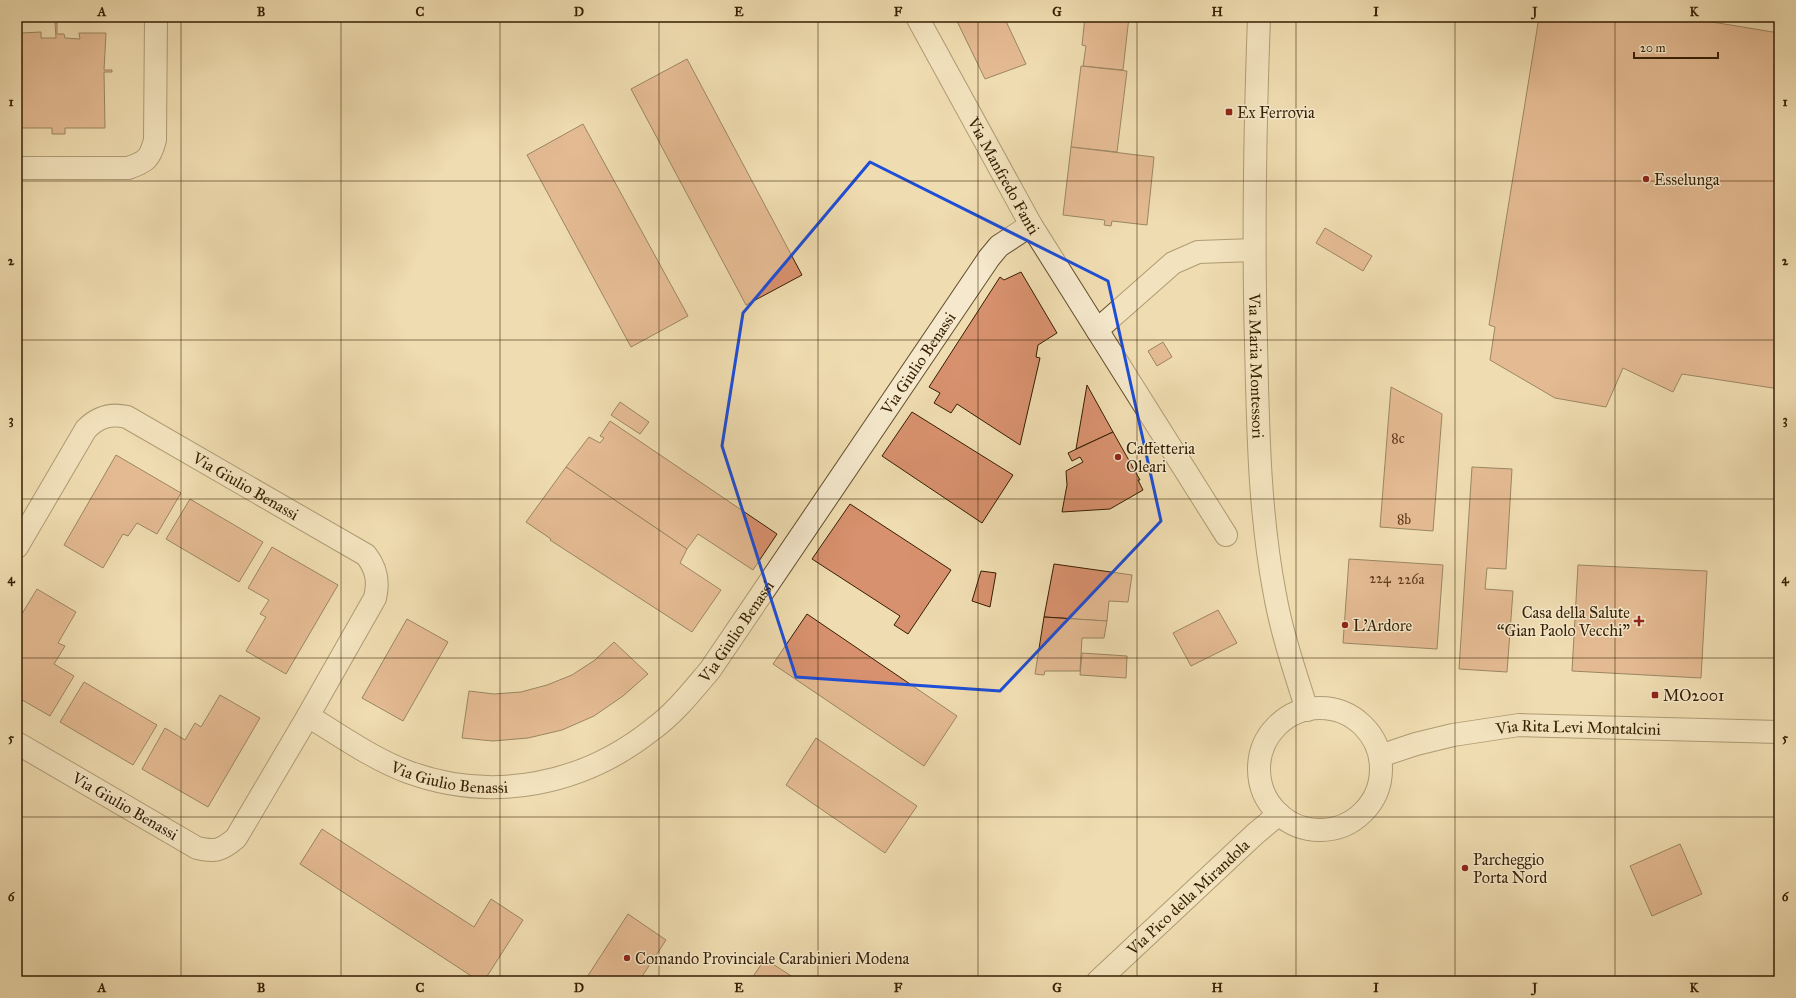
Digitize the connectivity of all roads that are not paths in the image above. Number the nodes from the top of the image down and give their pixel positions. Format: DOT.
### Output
graph roads {
  1 [pos="156,17"];
  2 [pos="917,17"];
  3 [pos="1259,17"];
  4 [pos="17,168"];
  5 [pos="1031,225"];
  6 [pos="1254,250"];
  7 [pos="1098,330"];
  8 [pos="1226,535"];
  9 [pos="17,547"];
  10 [pos="1307,710"];
  11 [pos="308,716"];
  12 [pos="1779,732"];
  13 [pos="17,743"];
  14 [pos="1380,756"];
  15 [pos="1279,814"];
  16 [pos="1098,981"];
  1 -- 4 [label="street"];
  2 -- 5 [label="street, Via Manfredo Fanti"];
  3 -- 6 [label="street, Via Maria Montessori"];
  5 -- 7 [label="street, Via Manfredo Fanti"];
  5 -- 11 [label="street, Via Giulio Benassi"];
  6 -- 7 [label="street"];
  6 -- 10 [label="street, Via Maria Montessori"];
  7 -- 8 [label="street, Via Manfredo Fanti"];
  9 -- 11 [label="street, Via Giulio Benassi"];
  10 -- 14 [label="street"];
  10 -- 15 [label="street"];
  11 -- 13 [label="street, Via Giulio Benassi"];
  12 -- 14 [label="street, Via Rita Levi Montalcini"];
  14 -- 15 [label="street"];
  15 -- 16 [label="street, Via Pico della Mirandola"];
}
